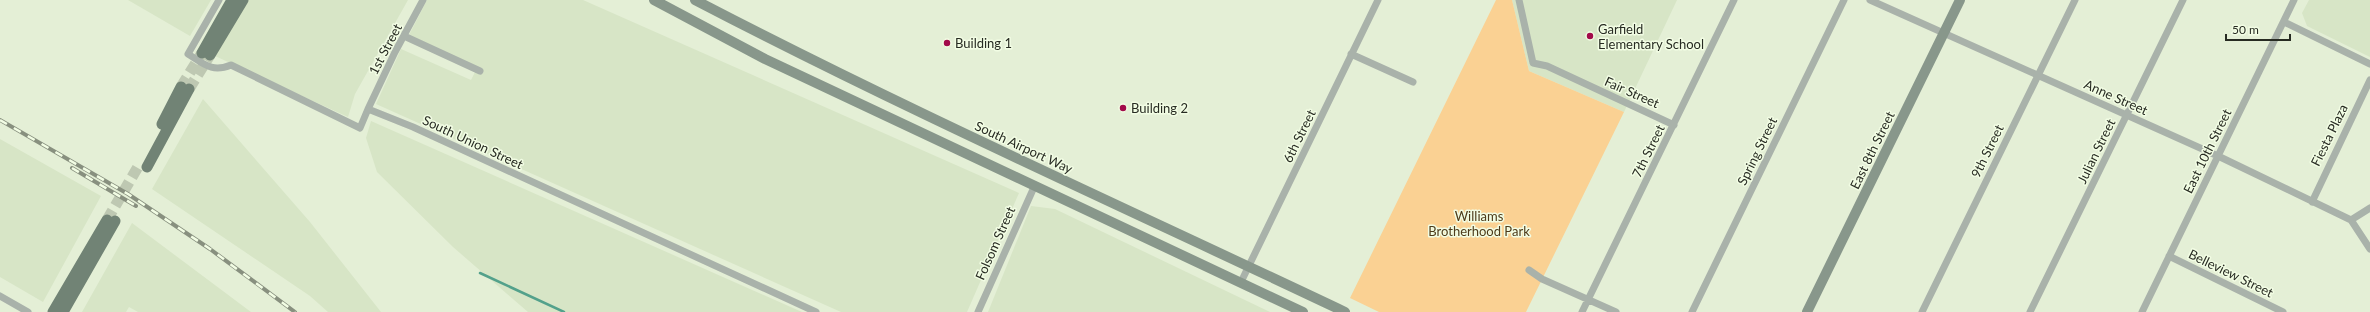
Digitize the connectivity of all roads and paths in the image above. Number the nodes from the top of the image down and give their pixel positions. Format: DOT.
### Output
graph roads {
  1 [pos="219,0"];
  2 [pos="232,0"];
  3 [pos="243,0"];
  4 [pos="423,0"];
  5 [pos="654,0"];
  6 [pos="695,0"];
  7 [pos="1378,0"];
  8 [pos="1519,0"];
  9 [pos="1734,0"];
  10 [pos="1844,0"];
  11 [pos="1870,0"];
  12 [pos="1960,0"];
  13 [pos="2075,0"];
  14 [pos="2183,0"];
  15 [pos="2294,0"];
  16 [pos="2284,22"];
  17 [pos="1944,33"];
  18 [pos="404,36"];
  19 [pos="1352,54"];
  20 [pos="2370,64"];
  21 [pos="480,71"];
  22 [pos="2038,75"];
  23 [pos="2370,80"];
  24 [pos="1413,82"];
  25 [pos="185,88"];
  26 [pos="368,110"];
  27 [pos="2127,115"];
  28 [pos="1674,125"];
  29 [pos="2218,156"];
  30 [pos="143,166"];
  31 [pos="1035,185"];
  32 [pos="2312,202"];
  33 [pos="2370,208"];
  34 [pos="2351,220"];
  35 [pos="2370,249"];
  36 [pos="2169,256"];
  37 [pos="1248,266"];
  38 [pos="1529,270"];
  39 [pos="1241,282"];
  40 [pos="0,296"];
  41 [pos="1588,300"];
  42 [pos="2270,305"];
  43 [pos="28,312"];
  44 [pos="53,312"];
  45 [pos="63,312"];
  46 [pos="816,312"];
  47 [pos="978,312"];
  48 [pos="1303,312"];
  49 [pos="1345,312"];
  50 [pos="1582,312"];
  51 [pos="1616,312"];
  52 [pos="1692,312"];
  53 [pos="1807,312"];
  54 [pos="1922,312"];
  55 [pos="2030,312"];
  56 [pos="2142,312"];
  57 [pos="2264,312"];
  58 [pos="2283,312"];
  1 -- 26 [label="street"];
  2 -- 3 [label="main road"];
  4 -- 18 [label="street, 1st Street"];
  5 -- 31 [label="main road"];
  6 -- 37 [label="main road, South Airport Way"];
  7 -- 19 [label="street, 6th Street"];
  8 -- 28 [label="street, Fair Street"];
  9 -- 28 [label="street, 7th Street"];
  10 -- 52 [label="street, Spring Street"];
  11 -- 17 [label="street, Anne Street"];
  12 -- 17 [label="main road, East 8th Street"];
  13 -- 22 [label="street, 9th Street"];
  14 -- 27 [label="street, Julian Street"];
  15 -- 16 [label="street, East 10th Street"];
  16 -- 20 [label="street"];
  16 -- 29 [label="street, East 10th Street"];
  17 -- 22 [label="street, Anne Street"];
  17 -- 53 [label="main road, East 8th Street"];
  18 -- 21 [label="street"];
  18 -- 26 [label="street, 1st Street"];
  19 -- 24 [label="street"];
  19 -- 37 [label="street, 6th Street"];
  22 -- 27 [label="street, Anne Street"];
  22 -- 54 [label="street, 9th Street"];
  23 -- 32 [label="street, Fiesta Plaza"];
  25 -- 30 [label="main road"];
  26 -- 46 [label="street, South Union Street"];
  27 -- 29 [label="street, Anne Street"];
  27 -- 55 [label="street, Julian Street"];
  28 -- 41 [label="street, 7th Street"];
  29 -- 32 [label="street, Anne Street"];
  29 -- 36 [label="street, East 10th Street"];
  31 -- 39 [label="main road"];
  31 -- 47 [label="street, Folsom Street"];
  32 -- 34 [label="street, Anne Street"];
  33 -- 34 [label="street"];
  34 -- 35 [label="street"];
  36 -- 42 [label="street, Belleview Street"];
  36 -- 56 [label="street, East 10th Street"];
  37 -- 39 [label="street, 6th Street"];
  37 -- 49 [label="main road, South Airport Way"];
  38 -- 41 [label="street"];
  39 -- 48 [label="main road"];
  40 -- 43 [label="street"];
  41 -- 50 [label="street, 7th Street"];
  41 -- 51 [label="street"];
  42 -- 57 [label="street"];
  42 -- 58 [label="street, Belleview Street"];
  44 -- 45 [label="main road"];
}
